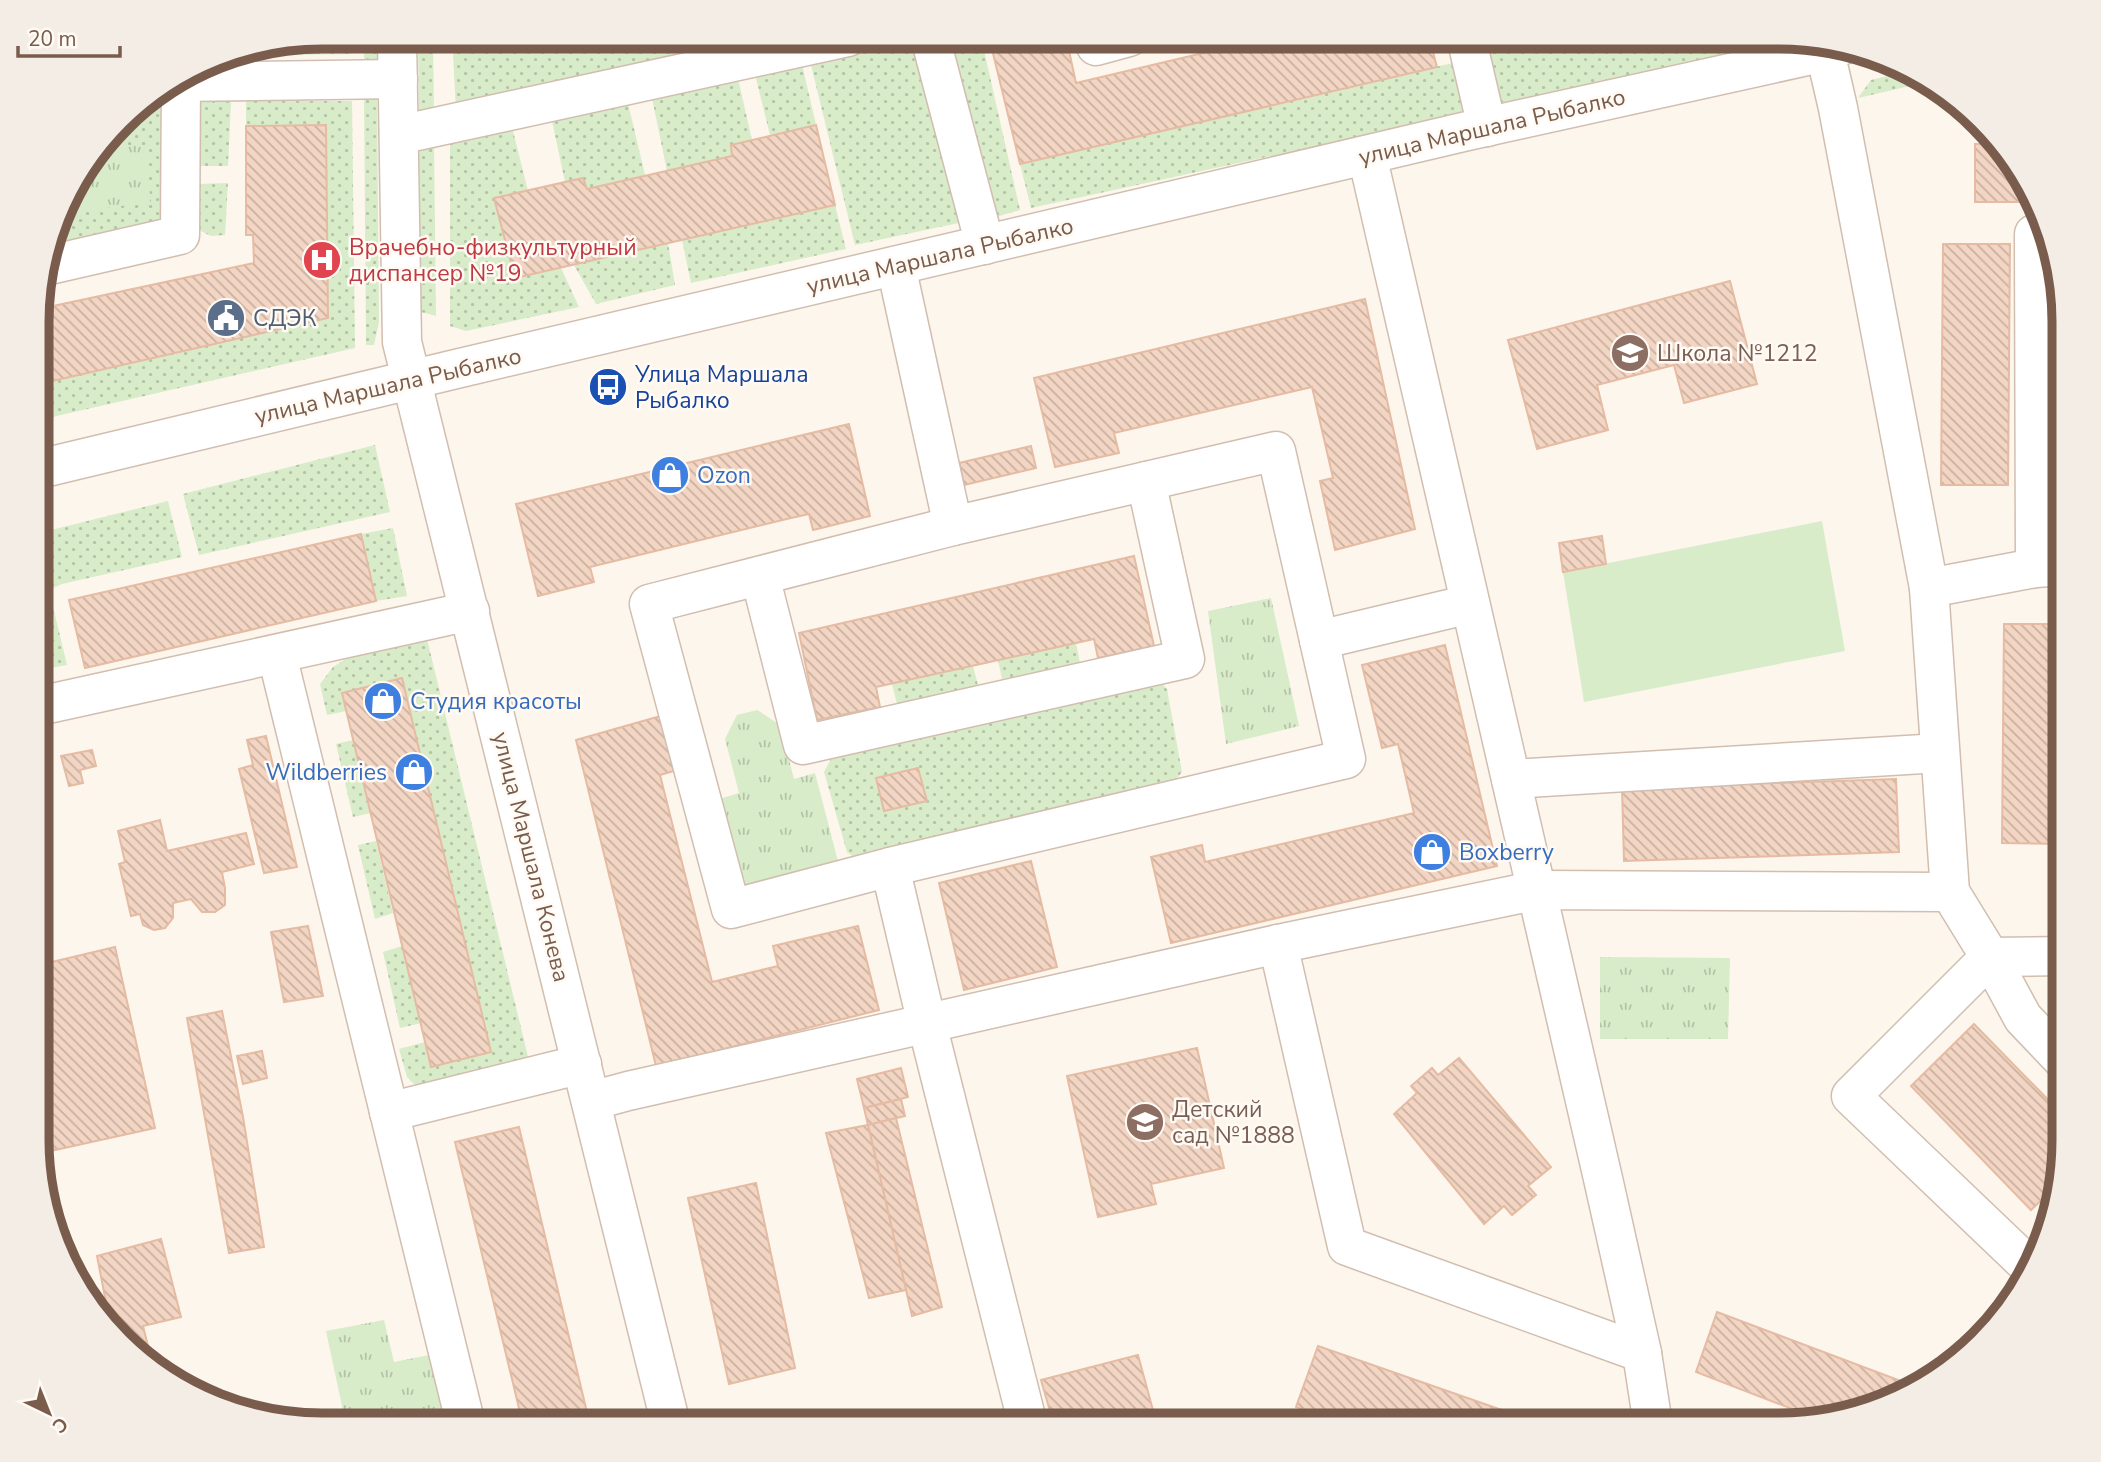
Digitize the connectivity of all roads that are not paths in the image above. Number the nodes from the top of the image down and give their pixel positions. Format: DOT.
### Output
graph roads {
  1 [pos="397,49"];
  2 [pos="793,49"];
  3 [pos="933,49"];
  4 [pos="1469,49"];
  5 [pos="1820,52"];
  6 [pos="1833,54"];
  7 [pos="398,79"];
  8 [pos="194,81"];
  9 [pos="179,90"];
  10 [pos="1487,127"];
  11 [pos="399,135"];
  12 [pos="1367,155"];
  13 [pos="2038,234"];
  14 [pos="985,246"];
  15 [pos="55,264"];
  16 [pos="896,266"];
  17 [pos="413,380"];
  18 [pos="49,467"];
  19 [pos="1146,481"];
  20 [pos="953,526"];
  21 [pos="2049,567"];
  22 [pos="760,576"];
  23 [pos="1929,588"];
  24 [pos="1470,604"];
  25 [pos="470,611"];
  26 [pos="1319,640"];
  27 [pos="277,655"];
  28 [pos="49,704"];
  29 [pos="1940,753"];
  30 [pos="1511,779"];
  31 [pos="890,867"];
  32 [pos="1538,890"];
  33 [pos="1950,892"];
  34 [pos="1278,944"];
  35 [pos="1990,957"];
  36 [pos="2052,957"];
  37 [pos="927,1024"];
  38 [pos="2052,1048"];
  39 [pos="582,1064"];
  40 [pos="591,1101"];
  41 [pos="389,1112"];
  42 [pos="2024,1261"];
  43 [pos="1642,1353"];
  44 [pos="463,1413"];
  45 [pos="668,1413"];
  46 [pos="1025,1413"];
  47 [pos="1651,1413"];
  1 -- 7 [label="street, улица Маршала Конева"];
  2 -- 11 [label="street"];
  3 -- 14 [label="street"];
  4 -- 10 [label="street"];
  5 -- 10 [label="street, улица Маршала Рыбалко"];
  6 -- 23 [label="street"];
  7 -- 8 [label="street"];
  7 -- 11 [label="street, улица Маршала Конева"];
  9 -- 15 [label="street"];
  10 -- 12 [label="street, улица Маршала Рыбалко"];
  11 -- 17 [label="street, улица Маршала Конева"];
  12 -- 14 [label="street, улица Маршала Рыбалко"];
  12 -- 24 [label="street"];
  13 -- 21 [label="street"];
  14 -- 16 [label="street, улица Маршала Рыбалко"];
  16 -- 17 [label="street, улица Маршала Рыбалко"];
  16 -- 20 [label="street"];
  17 -- 18 [label="street, улица Маршала Рыбалко"];
  17 -- 25 [label="street, улица Маршала Конева"];
  19 -- 20 [label="street"];
  19 -- 22 [label="street"];
  19 -- 26 [label="street"];
  20 -- 22 [label="street"];
  21 -- 23 [label="street"];
  22 -- 31 [label="street"];
  23 -- 29 [label="street"];
  24 -- 26 [label="street"];
  24 -- 30 [label="street"];
  25 -- 27 [label="street"];
  25 -- 39 [label="street, улица Маршала Конева"];
  26 -- 31 [label="street"];
  27 -- 28 [label="street"];
  27 -- 41 [label="street"];
  29 -- 30 [label="street"];
  29 -- 33 [label="street"];
  30 -- 32 [label="street"];
  31 -- 37 [label="street"];
  32 -- 33 [label="street"];
  32 -- 34 [label="street"];
  32 -- 43 [label="street"];
  33 -- 35 [label="street"];
  34 -- 37 [label="street"];
  34 -- 43 [label="street"];
  35 -- 36 [label="street"];
  35 -- 38 [label="street"];
  35 -- 42 [label="street"];
  37 -- 40 [label="street"];
  37 -- 46 [label="street"];
  39 -- 40 [label="street, улица Маршала Конева"];
  39 -- 41 [label="street"];
  40 -- 45 [label="street, улица Маршала Конева"];
  41 -- 44 [label="street"];
  43 -- 47 [label="street"];
}
